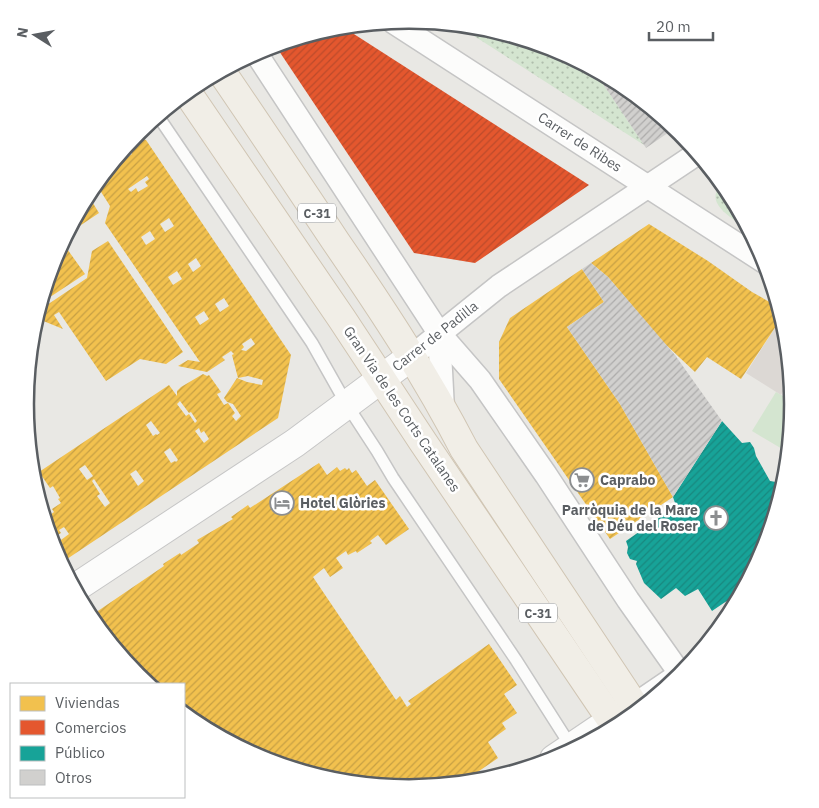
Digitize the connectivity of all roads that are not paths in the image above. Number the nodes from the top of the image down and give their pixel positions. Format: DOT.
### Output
graph roads {
  1 [pos="404,29"];
  2 [pos="260,60"];
  3 [pos="226,77"];
  4 [pos="192,99"];
  5 [pos="162,122"];
  6 [pos="692,157"];
  7 [pos="649,187"];
  8 [pos="754,255"];
  9 [pos="439,333"];
  10 [pos="412,356"];
  11 [pos="381,378"];
  12 [pos="347,405"];
  13 [pos="443,409"];
  14 [pos="81,584"];
  15 [pos="678,666"];
  16 [pos="634,705"];
  17 [pos="611,720"];
  18 [pos="563,746"];
  1 -- 7 [label="street, Carrer de Ribes"];
  2 -- 9 [label="street"];
  3 -- 10 [label="main road, Gran Via de les Corts Catalanes / C-31"];
  4 -- 11 [label="main road, Gran Via de les Corts Catalanes / C-31"];
  5 -- 12 [label="lane"];
  6 -- 7 [label="street, Carrer de Padilla"];
  7 -- 8 [label="street, Carrer de Ribes"];
  7 -- 9 [label="street, Carrer de Padilla"];
  9 -- 10 [label="street, Carrer de Padilla"];
  9 -- 13 [label="street, Gran Via de les Corts Catalanes"];
  9 -- 15 [label="street"];
  10 -- 11 [label="main road, Carrer de Padilla"];
  10 -- 13 [label="main road, Gran Via de les Corts Catalanes / C-31"];
  11 -- 12 [label="main road, Carrer de Padilla"];
  11 -- 17 [label="main road, Gran Via de les Corts Catalanes / C-31"];
  12 -- 14 [label="main road, Carrer de Padilla"];
  12 -- 18 [label="lane"];
  13 -- 16 [label="main road, Gran Via de les Corts Catalanes / C-31"];
}
